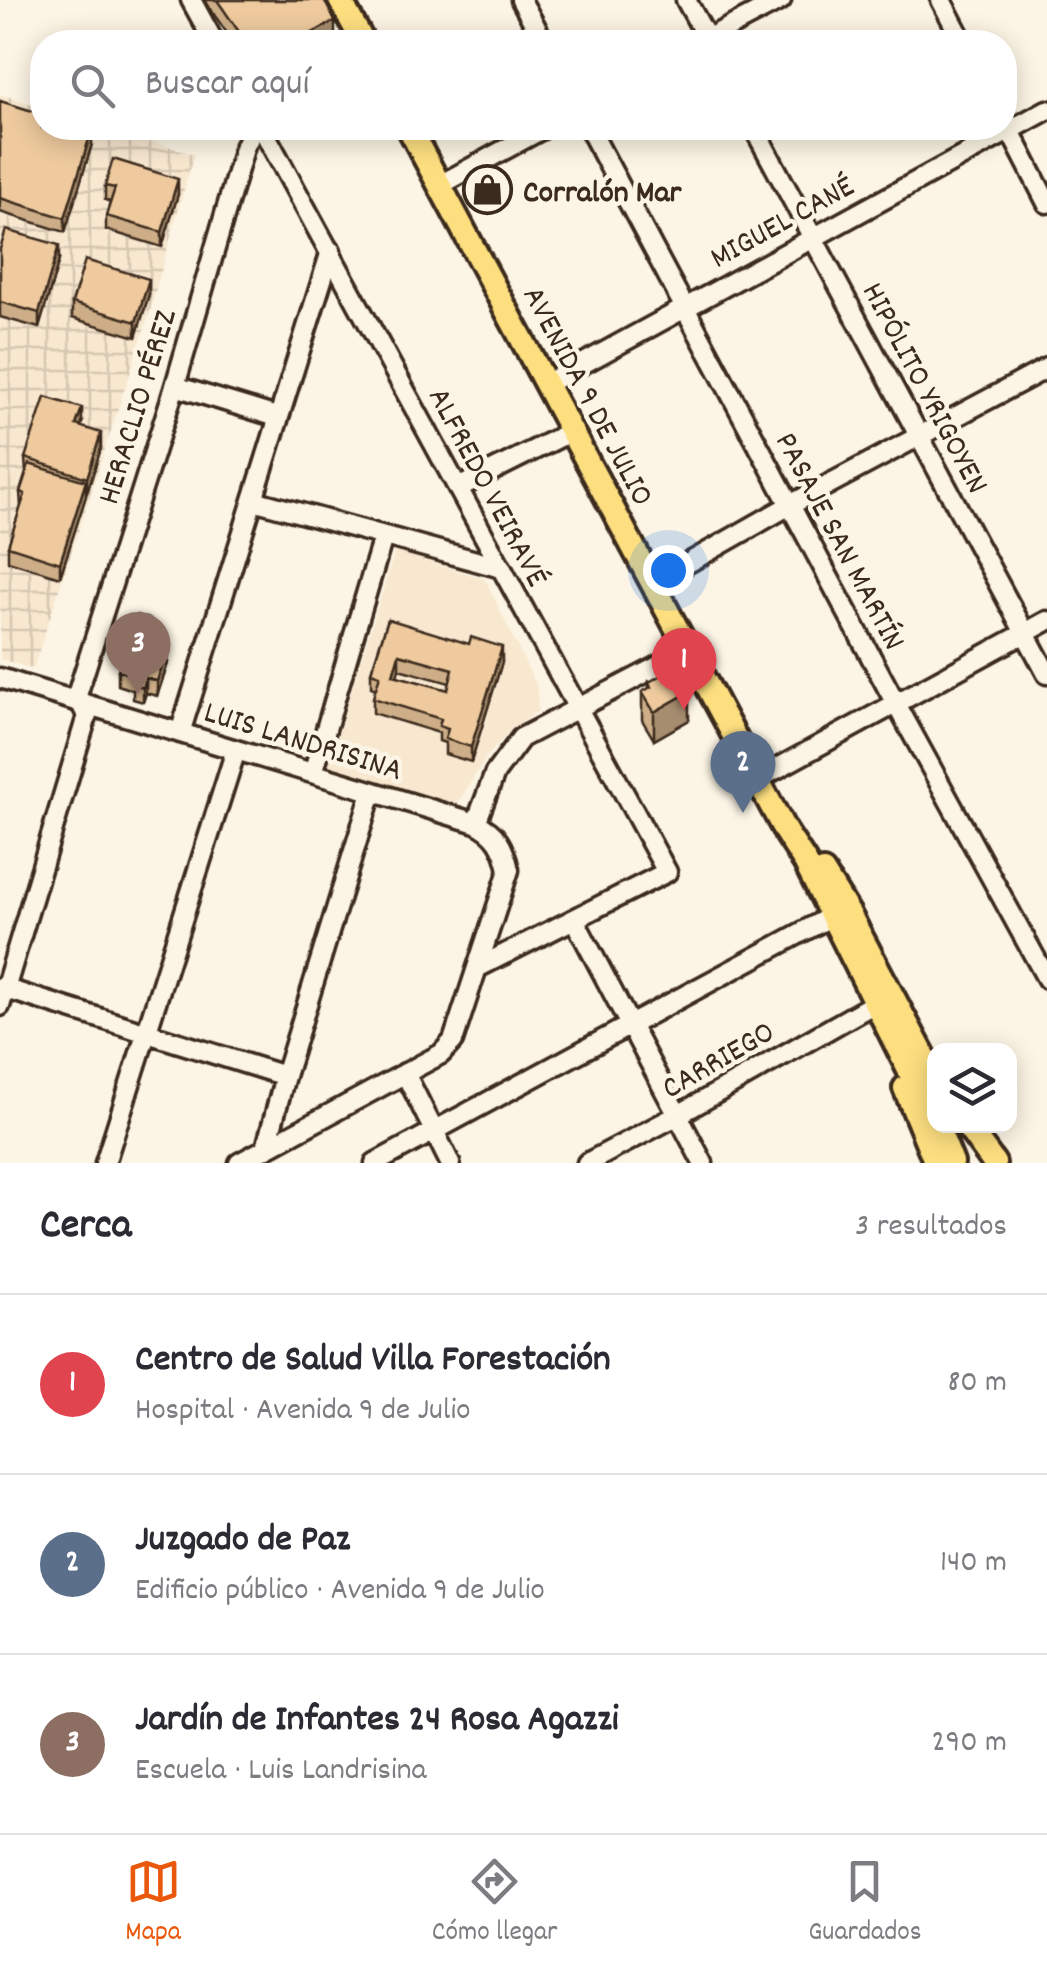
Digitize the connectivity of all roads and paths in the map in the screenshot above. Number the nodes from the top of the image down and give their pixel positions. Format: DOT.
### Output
graph roads {
  1 [pos="191,0"];
  2 [pos="340,0"];
  3 [pos="356,0"];
  4 [pos="521,0"];
  5 [pos="686,0"];
  6 [pos="781,0"];
  7 [pos="941,0"];
  8 [pos="207,30"];
  9 [pos="364,30"];
  10 [pos="368,30"];
  11 [pos="537,30"];
  12 [pos="701,30"];
  13 [pos="726,30"];
  14 [pos="957,30"];
  15 [pos="1047,110"];
  16 [pos="1017,122"];
  17 [pos="248,140"];
  18 [pos="265,140"];
  19 [pos="417,140"];
  20 [pos="431,140"];
  21 [pos="522,140"];
  22 [pos="595,140"];
  23 [pos="760,140"];
  24 [pos="982,140"];
  25 [pos="1014,140"];
  26 [pos="447,182"];
  27 [pos="1047,202"];
  28 [pos="811,237"];
  29 [pos="331,251"];
  30 [pos="684,308"];
  31 [pos="1047,368"];
  32 [pos="552,380"];
  33 [pos="175,386"];
  34 [pos="276,418"];
  35 [pos="572,431"];
  36 [pos="921,437"];
  37 [pos="458,488"];
  38 [pos="253,500"];
  39 [pos="790,505"];
  40 [pos="383,537"];
  41 [pos="498,567"];
  42 [pos="659,580"];
  43 [pos="1047,621"];
  44 [pos="1025,633"];
  45 [pos="688,650"];
  46 [pos="1047,674"];
  47 [pos="0,678"];
  48 [pos="895,702"];
  49 [pos="81,703"];
  50 [pos="577,708"];
  51 [pos="180,733"];
  52 [pos="236,750"];
  53 [pos="313,774"];
  54 [pos="764,776"];
  55 [pos="372,792"];
  56 [pos="476,823"];
  57 [pos="830,917"];
  58 [pos="574,919"];
  59 [pos="477,968"];
  60 [pos="1047,979"];
  61 [pos="2,994"];
  62 [pos="877,1008"];
  63 [pos="630,1026"];
  64 [pos="145,1034"];
  65 [pos="927,1063"];
  66 [pos="405,1073"];
  67 [pos="285,1076"];
  68 [pos="927,1105"];
  69 [pos="678,1115"];
  70 [pos="434,1132"];
  71 [pos="940,1133"];
  72 [pos="968,1133"];
  73 [pos="970,1133"];
  74 [pos="266,1148"];
  75 [pos="104,1163"];
  76 [pos="239,1163"];
  77 [pos="375,1163"];
  78 [pos="450,1163"];
  79 [pos="587,1163"];
  80 [pos="703,1163"];
  81 [pos="936,1163"];
  82 [pos="952,1163"];
  83 [pos="983,1163"];
  84 [pos="994,1163"];
  1 -- 8 [label="street"];
  2 -- 9 [label="main road"];
  3 -- 10 [label="main road"];
  4 -- 11 [label="street"];
  5 -- 12 [label="street"];
  6 -- 13 [label="street"];
  7 -- 14 [label="street"];
  15 -- 16 [label="street, MIGUEL CANÉ"];
  17 -- 33 [label="street, HERACLIO PÉREZ"];
  18 -- 29 [label="street, ALFREDO VEIRAVÉ"];
  19 -- 26 [label="main road, AVENIDA 9 DE JULIO"];
  20 -- 26 [label="main road, AVENIDA 9 DE JULIO"];
  21 -- 26 [label="street"];
  22 -- 30 [label="street, PASAJE SAN MARTÍN"];
  23 -- 28 [label="street, HIPÓLITO YRIGOYEN"];
  24 -- 28 [label="street, MIGUEL CANÉ"];
  25 -- 27 [label="street"];
  26 -- 32 [label="main road, AVENIDA 9 DE JULIO"];
  28 -- 30 [label="street, MIGUEL CANÉ"];
  28 -- 36 [label="street, HIPÓLITO YRIGOYEN"];
  29 -- 34 [label="street"];
  29 -- 37 [label="street, ALFREDO VEIRAVÉ"];
  30 -- 32 [label="street, MIGUEL CANÉ"];
  30 -- 39 [label="street, PASAJE SAN MARTÍN"];
  31 -- 36 [label="street"];
  32 -- 35 [label="main road, AVENIDA 9 DE JULIO"];
  32 -- 42 [label="main road, AVENIDA 9 DE JULIO"];
  33 -- 34 [label="street"];
  33 -- 49 [label="street, HERACLIO PÉREZ"];
  34 -- 38 [label="street"];
  35 -- 37 [label="street"];
  35 -- 42 [label="main road, AVENIDA 9 DE JULIO"];
  36 -- 39 [label="street"];
  36 -- 44 [label="street, HIPÓLITO YRIGOYEN"];
  37 -- 41 [label="street, ALFREDO VEIRAVÉ"];
  38 -- 40 [label="street"];
  38 -- 51 [label="street"];
  39 -- 42 [label="street"];
  39 -- 48 [label="street, PASAJE SAN MARTÍN"];
  40 -- 41 [label="street"];
  40 -- 53 [label="street"];
  41 -- 50 [label="street, ALFREDO VEIRAVÉ"];
  42 -- 45 [label="main road, AVENIDA 9 DE JULIO"];
  42 -- 54 [label="main road, AVENIDA 9 DE JULIO"];
  43 -- 44 [label="street"];
  44 -- 46 [label="street, HIPÓLITO YRIGOYEN"];
  44 -- 48 [label="street"];
  45 -- 50 [label="street"];
  45 -- 54 [label="main road, AVENIDA 9 DE JULIO"];
  47 -- 49 [label="street, LUIS LANDRISINA"];
  48 -- 54 [label="street"];
  48 -- 60 [label="street, PASAJE SAN MARTÍN"];
  49 -- 51 [label="street, LUIS LANDRISINA"];
  49 -- 61 [label="street, HERACLIO PÉREZ"];
  50 -- 56 [label="street"];
  50 -- 58 [label="street, ALFREDO VEIRAVÉ"];
  51 -- 52 [label="street, LUIS LANDRISINA"];
  52 -- 53 [label="street, LUIS LANDRISINA"];
  52 -- 64 [label="street"];
  53 -- 55 [label="street, LUIS LANDRISINA"];
  54 -- 57 [label="main road, AVENIDA 9 DE JULIO"];
  54 -- 65 [label="main road, AVENIDA 9 DE JULIO"];
  55 -- 56 [label="street, LUIS LANDRISINA"];
  55 -- 67 [label="street"];
  56 -- 59 [label="street"];
  57 -- 62 [label="main road, AVENIDA 9 DE JULIO"];
  57 -- 63 [label="street"];
  58 -- 59 [label="street"];
  58 -- 63 [label="street"];
  59 -- 66 [label="street"];
  61 -- 64 [label="street"];
  62 -- 68 [label="main road, AVENIDA 9 DE JULIO"];
  62 -- 69 [label="street, CARRIEGO"];
  62 -- 81 [label="main road"];
  63 -- 69 [label="street"];
  63 -- 70 [label="street"];
  64 -- 67 [label="street"];
  64 -- 75 [label="street"];
  66 -- 70 [label="street"];
  66 -- 74 [label="street"];
  67 -- 74 [label="street"];
  69 -- 79 [label="street, CARRIEGO"];
  69 -- 80 [label="street"];
  70 -- 77 [label="street"];
  70 -- 78 [label="street"];
  71 -- 82 [label="main road, AVENIDA 9 DE JULIO"];
  72 -- 83 [label="main road"];
  73 -- 84 [label="main road"];
  74 -- 76 [label="street"];
}
